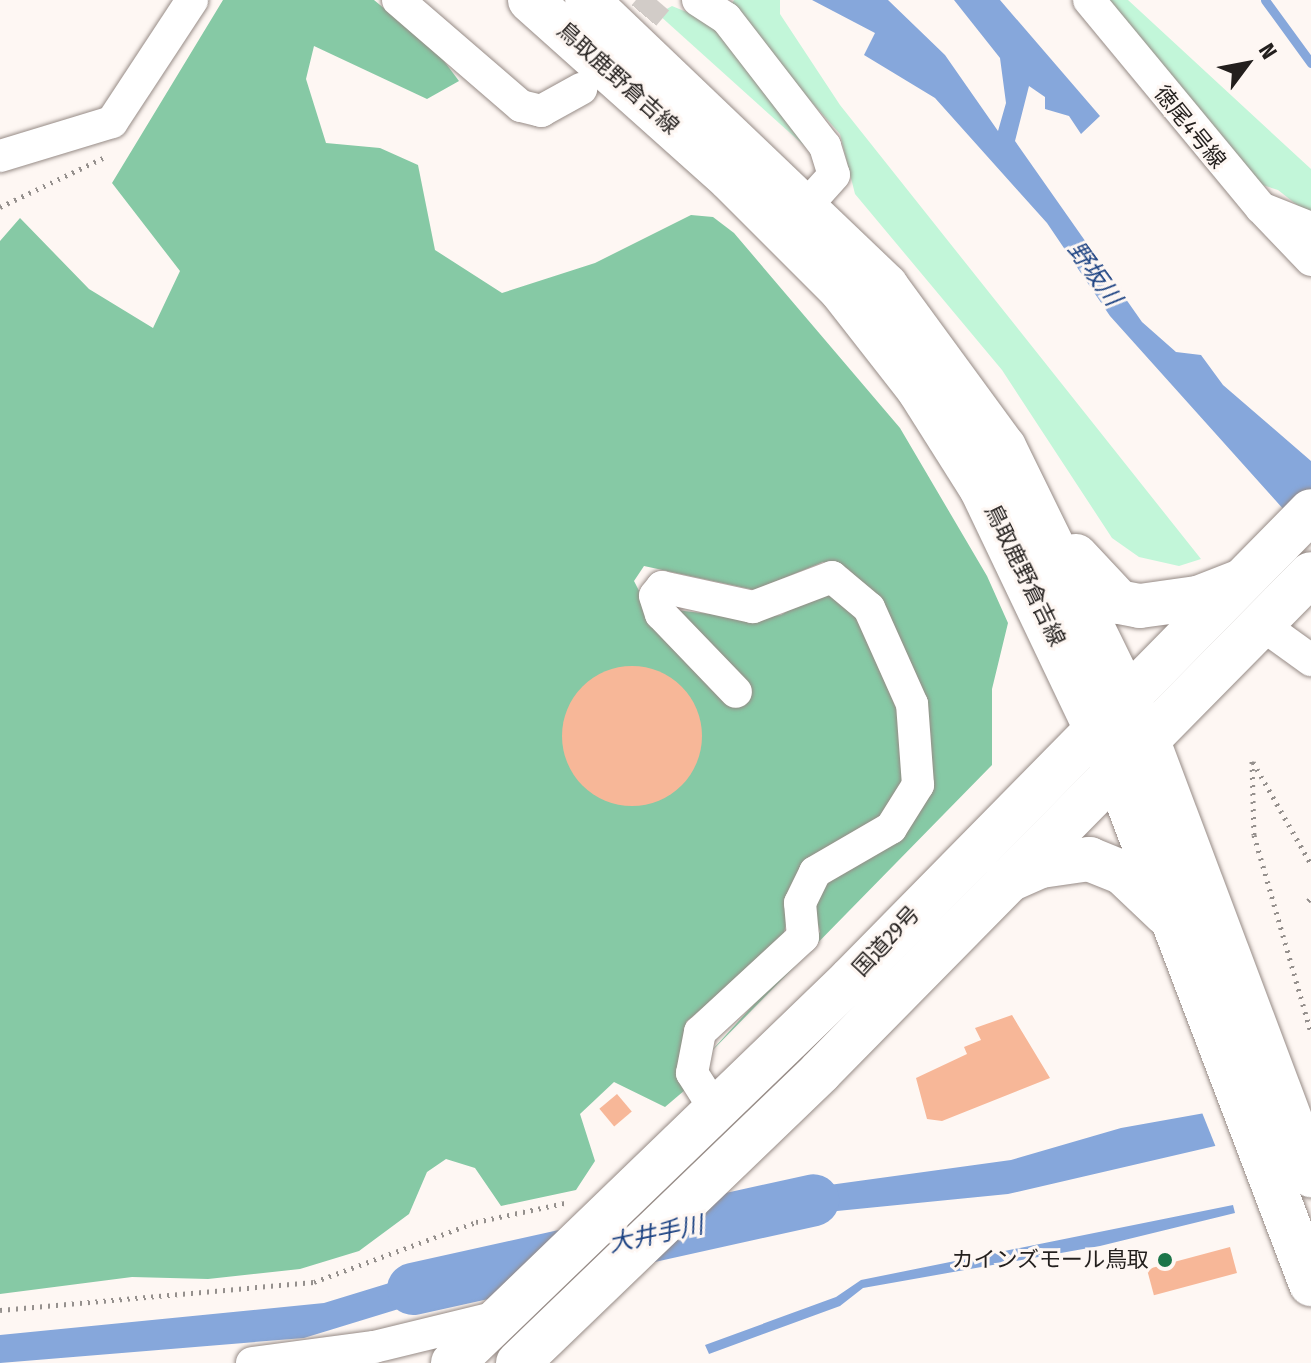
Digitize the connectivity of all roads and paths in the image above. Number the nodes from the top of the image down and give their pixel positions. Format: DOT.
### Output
graph roads {
  1 [pos="192,0"];
  2 [pos="398,0"];
  3 [pos="530,0"];
  4 [pos="1089,0"];
  5 [pos="702,1"];
  6 [pos="581,11"];
  7 [pos="581,89"];
  8 [pos="0,156"];
  9 [pos="808,204"];
  10 [pos="1261,208"];
  11 [pos="1311,228"];
  12 [pos="1311,260"];
  13 [pos="1311,511"];
  14 [pos="1042,514"];
  15 [pos="1311,574"];
  16 [pos="1244,577"];
  17 [pos="1271,614"];
  18 [pos="1311,660"];
  19 [pos="736,692"];
  20 [pos="1127,694"];
  21 [pos="1096,726"];
  22 [pos="1148,741"];
  23 [pos="1116,771"];
  24 [pos="1311,864"];
  25 [pos="1007,881"];
  26 [pos="1176,924"];
  27 [pos="1311,1032"];
  28 [pos="1257,1087"];
  29 [pos="716,1111"];
  30 [pos="1293,1164"];
  31 [pos="596,1206"];
  32 [pos="1311,1284"];
  33 [pos="513,1305"];
  34 [pos="0,1310"];
  35 [pos="252,1363"];
  36 [pos="453,1363"];
  37 [pos="518,1363"];
  1 -- 8 [label="street"];
  2 -- 7 [label="street"];
  3 -- 6 [label="main road, 鳥取鹿野倉吉線"];
  4 -- 10 [label="street, 徳尾4号線"];
  5 -- 9 [label="street"];
  6 -- 9 [label="main road, 鳥取鹿野倉吉線"];
  6 -- 21 [label="main road, 鳥取鹿野倉吉線"];
  9 -- 14 [label="main road, 鳥取鹿野倉吉線"];
  10 -- 11 [label="street, 徳尾4号線"];
  10 -- 12 [label="street"];
  13 -- 16 [label="main road, 国道29号"];
  14 -- 16 [label="main road"];
  14 -- 20 [label="main road, 鳥取鹿野倉吉線"];
  15 -- 17 [label="main road, 国道29号"];
  16 -- 20 [label="main road, 国道29号"];
  17 -- 18 [label="street"];
  17 -- 22 [label="main road, 国道29号"];
  19 -- 29 [label="street"];
  20 -- 21 [label="main road, 国道29号"];
  20 -- 22 [label="main road, 鳥取鹿野倉吉線"];
  21 -- 23 [label="main road, 鳥取鹿野倉吉線"];
  21 -- 29 [label="main road, 国道29号"];
  22 -- 23 [label="main road, 国道29号"];
  22 -- 28 [label="main road, 鳥取鹿野倉吉線"];
  23 -- 25 [label="main road, 国道29号"];
  23 -- 26 [label="main road, 鳥取鹿野倉吉線"];
  24 -- 27 [label="path"];
  25 -- 26 [label="main road"];
  25 -- 37 [label="main road, 国道29号"];
  26 -- 28 [label="main road, 鳥取鹿野倉吉線"];
  28 -- 30 [label="main road, 鳥取鹿野倉吉線"];
  29 -- 31 [label="main road, 国道29号"];
  30 -- 32 [label="main road, 鳥取鹿野倉吉線"];
  31 -- 33 [label="main road, 国道29号"];
  31 -- 34 [label="path"];
  33 -- 35 [label="street"];
  33 -- 36 [label="main road, 国道29号"];
}
